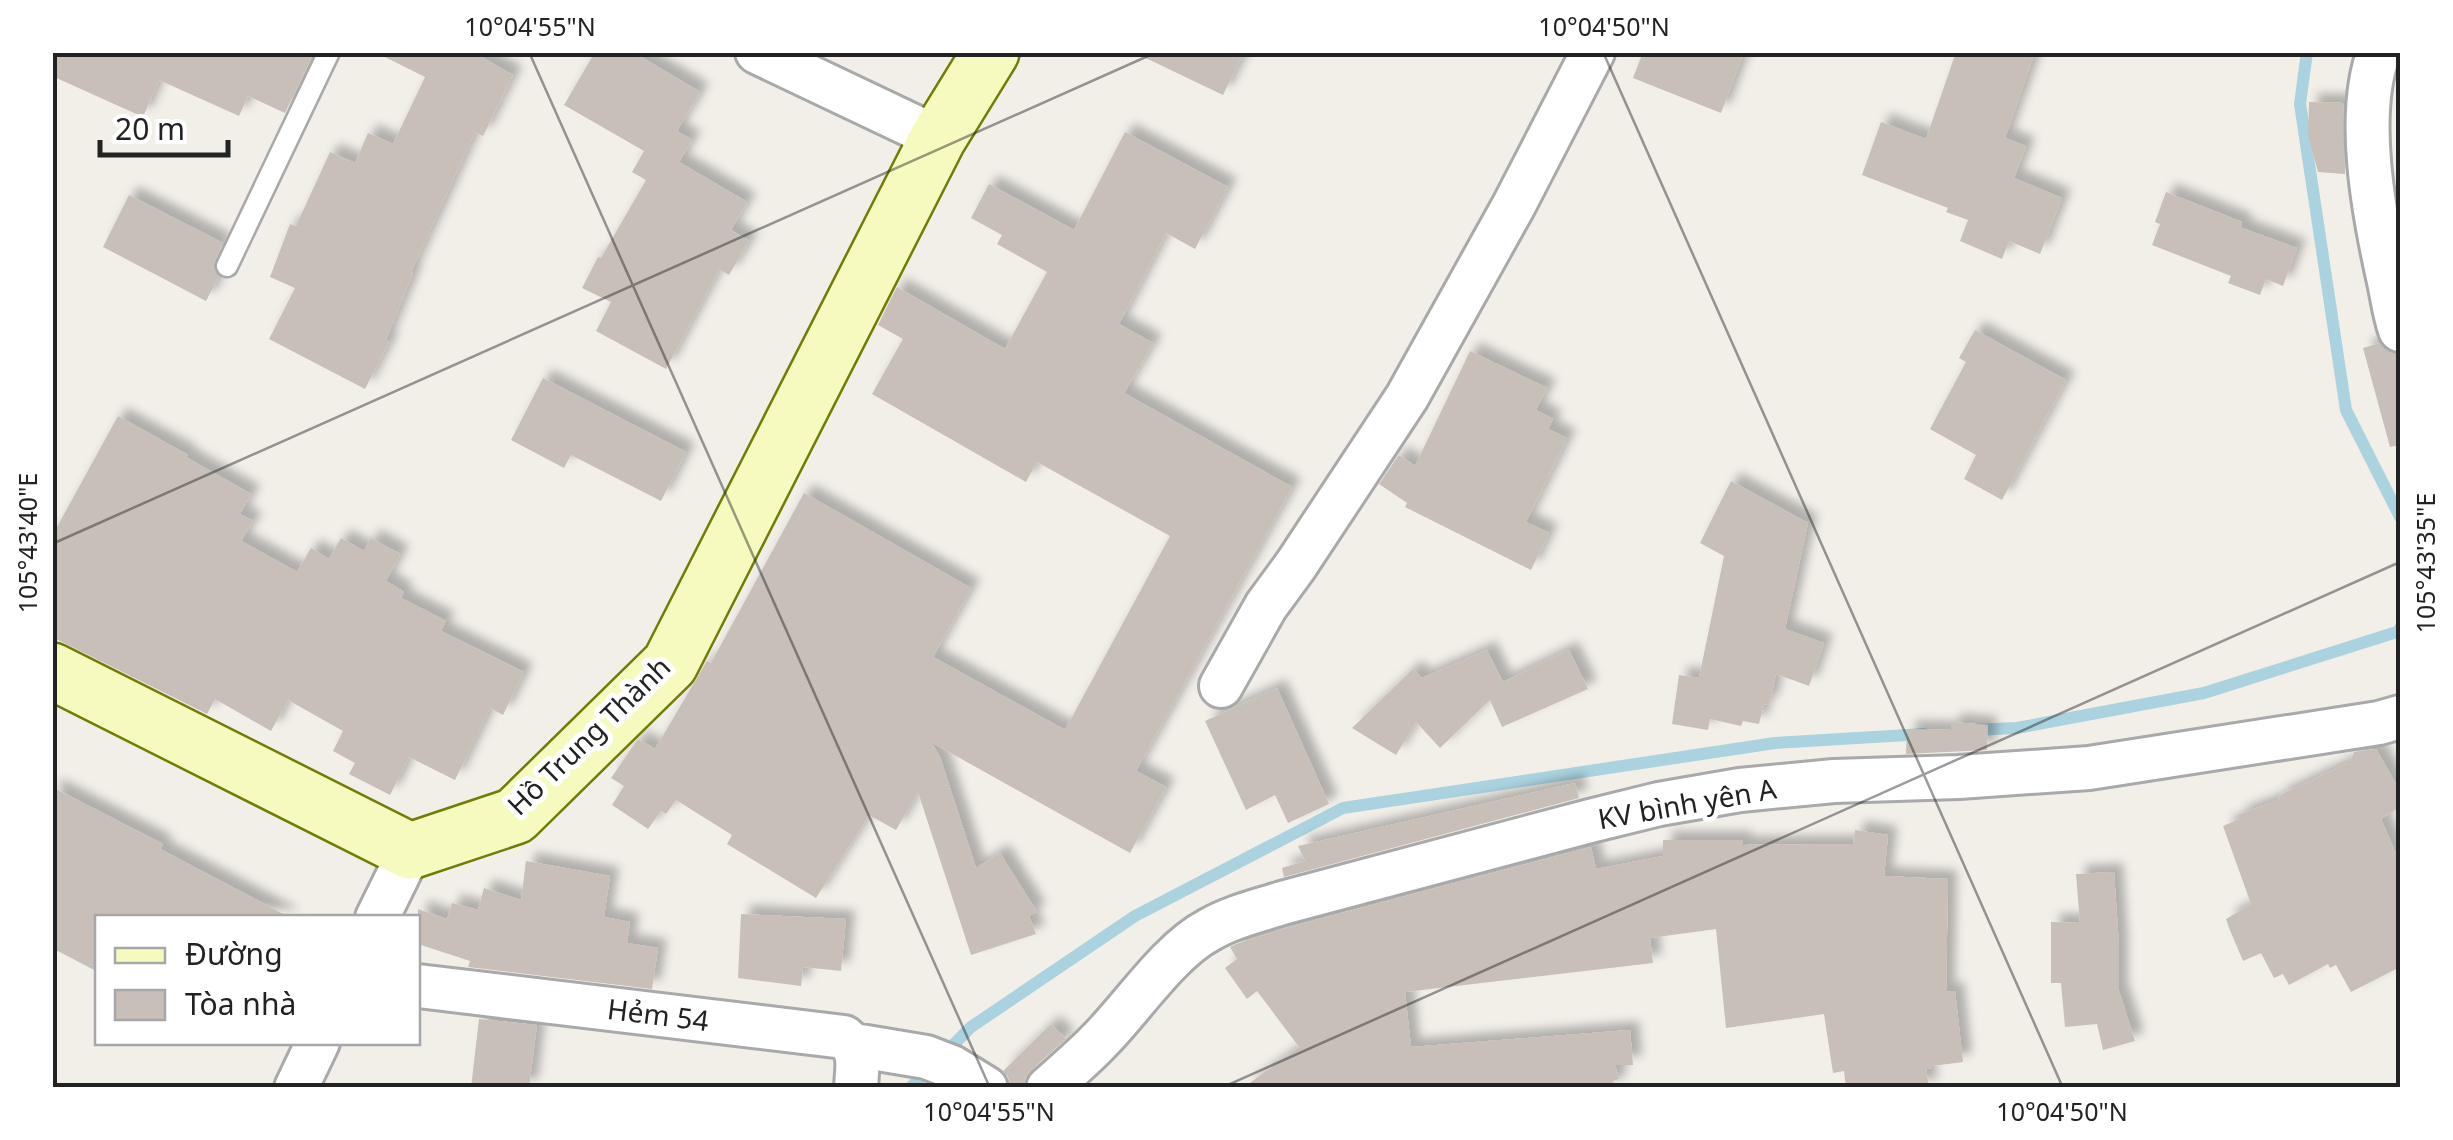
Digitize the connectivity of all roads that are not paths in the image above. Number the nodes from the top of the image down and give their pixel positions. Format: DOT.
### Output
graph roads {
  1 [pos="330,52"];
  2 [pos="757,52"];
  3 [pos="991,52"];
  4 [pos="1593,52"];
  5 [pos="2379,52"];
  6 [pos="938,138"];
  7 [pos="227,266"];
  8 [pos="2400,330"];
  9 [pos="52,671"];
  10 [pos="1221,686"];
  11 [pos="2400,717"];
  12 [pos="410,851"];
  13 [pos="378,915"];
  14 [pos="420,986"];
  15 [pos="317,1045"];
  16 [pos="854,1046"];
  17 [pos="955,1071"];
  18 [pos="296,1088"];
  19 [pos="856,1088"];
  20 [pos="1048,1088"];
  1 -- 7 [label="lane"];
  2 -- 6 [label="street"];
  3 -- 6 [label="street, Hồ Trung Thành"];
  4 -- 10 [label="street"];
  5 -- 8 [label="street"];
  6 -- 12 [label="street, Hồ Trung Thành"];
  9 -- 12 [label="street"];
  11 -- 20 [label="street, KV bình yên A"];
  12 -- 13 [label="street"];
  14 -- 16 [label="street, Hẻm 54"];
  15 -- 18 [label="street"];
  16 -- 17 [label="street, Hẻm 54"];
  16 -- 19 [label="street"];
}
